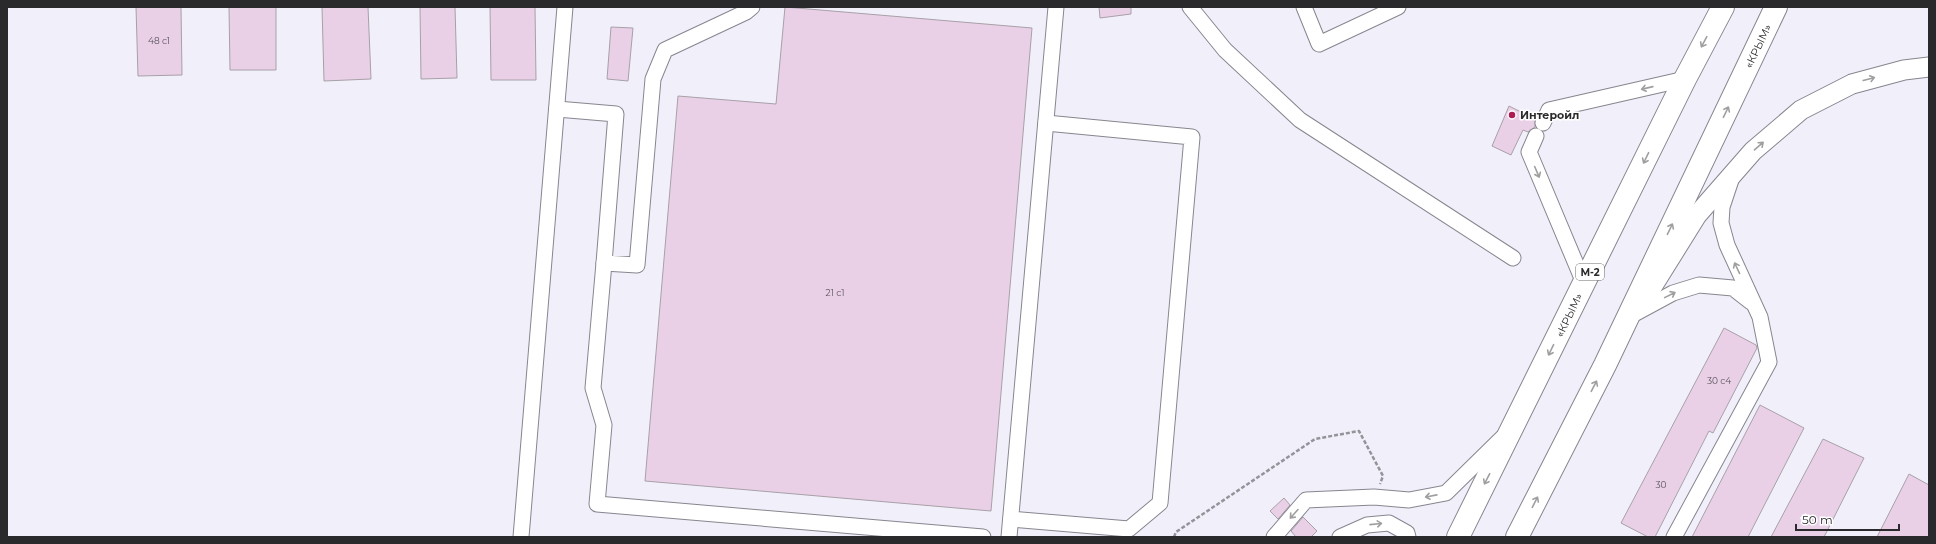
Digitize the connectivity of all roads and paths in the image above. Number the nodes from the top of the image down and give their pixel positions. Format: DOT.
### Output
graph roads {
  1 [pos="565,7"];
  2 [pos="752,7"];
  3 [pos="1056,7"];
  4 [pos="1190,7"];
  5 [pos="1304,7"];
  6 [pos="1398,7"];
  7 [pos="1723,7"];
  8 [pos="1776,7"];
  9 [pos="1929,68"];
  10 [pos="1685,79"];
  11 [pos="556,108"];
  12 [pos="1046,123"];
  13 [pos="1733,174"];
  14 [pos="1513,258"];
  15 [pos="604,262"];
  16 [pos="1584,283"];
  17 [pos="1754,304"];
  18 [pos="1636,313"];
  19 [pos="1605,365"];
  20 [pos="1513,427"];
  21 [pos="1374,497"];
  22 [pos="1011,519"];
  23 [pos="522,537"];
  24 [pos="983,537"];
  25 [pos="1009,537"];
  26 [pos="1174,537"];
  27 [pos="1274,537"];
  28 [pos="1340,537"];
  29 [pos="1408,537"];
  30 [pos="1458,537"];
  31 [pos="1517,537"];
  32 [pos="1674,537"];
  1 -- 11 [label="street"];
  2 -- 15 [label="street"];
  3 -- 12 [label="street"];
  4 -- 14 [label="street"];
  5 -- 6 [label="street"];
  7 -- 10 [label="highway, «КРЫМ» / М-2, one-way"];
  19 -- 8 [label="highway, «КРЫМ», one-way"];
  13 -- 9 [label="main road, one-way"];
  10 -- 16 [label="highway, «КРЫМ» / М-2, one-way"];
  10 -- 16 [label="street, one-way"];
  11 -- 15 [label="street"];
  11 -- 23 [label="street"];
  12 -- 22 [label="street"];
  12 -- 22 [label="street"];
  17 -- 13 [label="street, one-way"];
  13 -- 18 [label="main road"];
  15 -- 24 [label="street"];
  16 -- 20 [label="highway, «КРЫМ» / М-2, one-way"];
  18 -- 17 [label="street, one-way"];
  17 -- 32 [label="street"];
  18 -- 19 [label="main road"];
  31 -- 19 [label="highway, «КРЫМ», one-way"];
  20 -- 21 [label="street, one-way"];
  20 -- 30 [label="highway, «КРЫМ» / М-2, one-way"];
  21 -- 26 [label="path"];
  21 -- 27 [label="street, one-way"];
  22 -- 25 [label="street"];
  28 -- 29 [label="street, one-way"];
}
